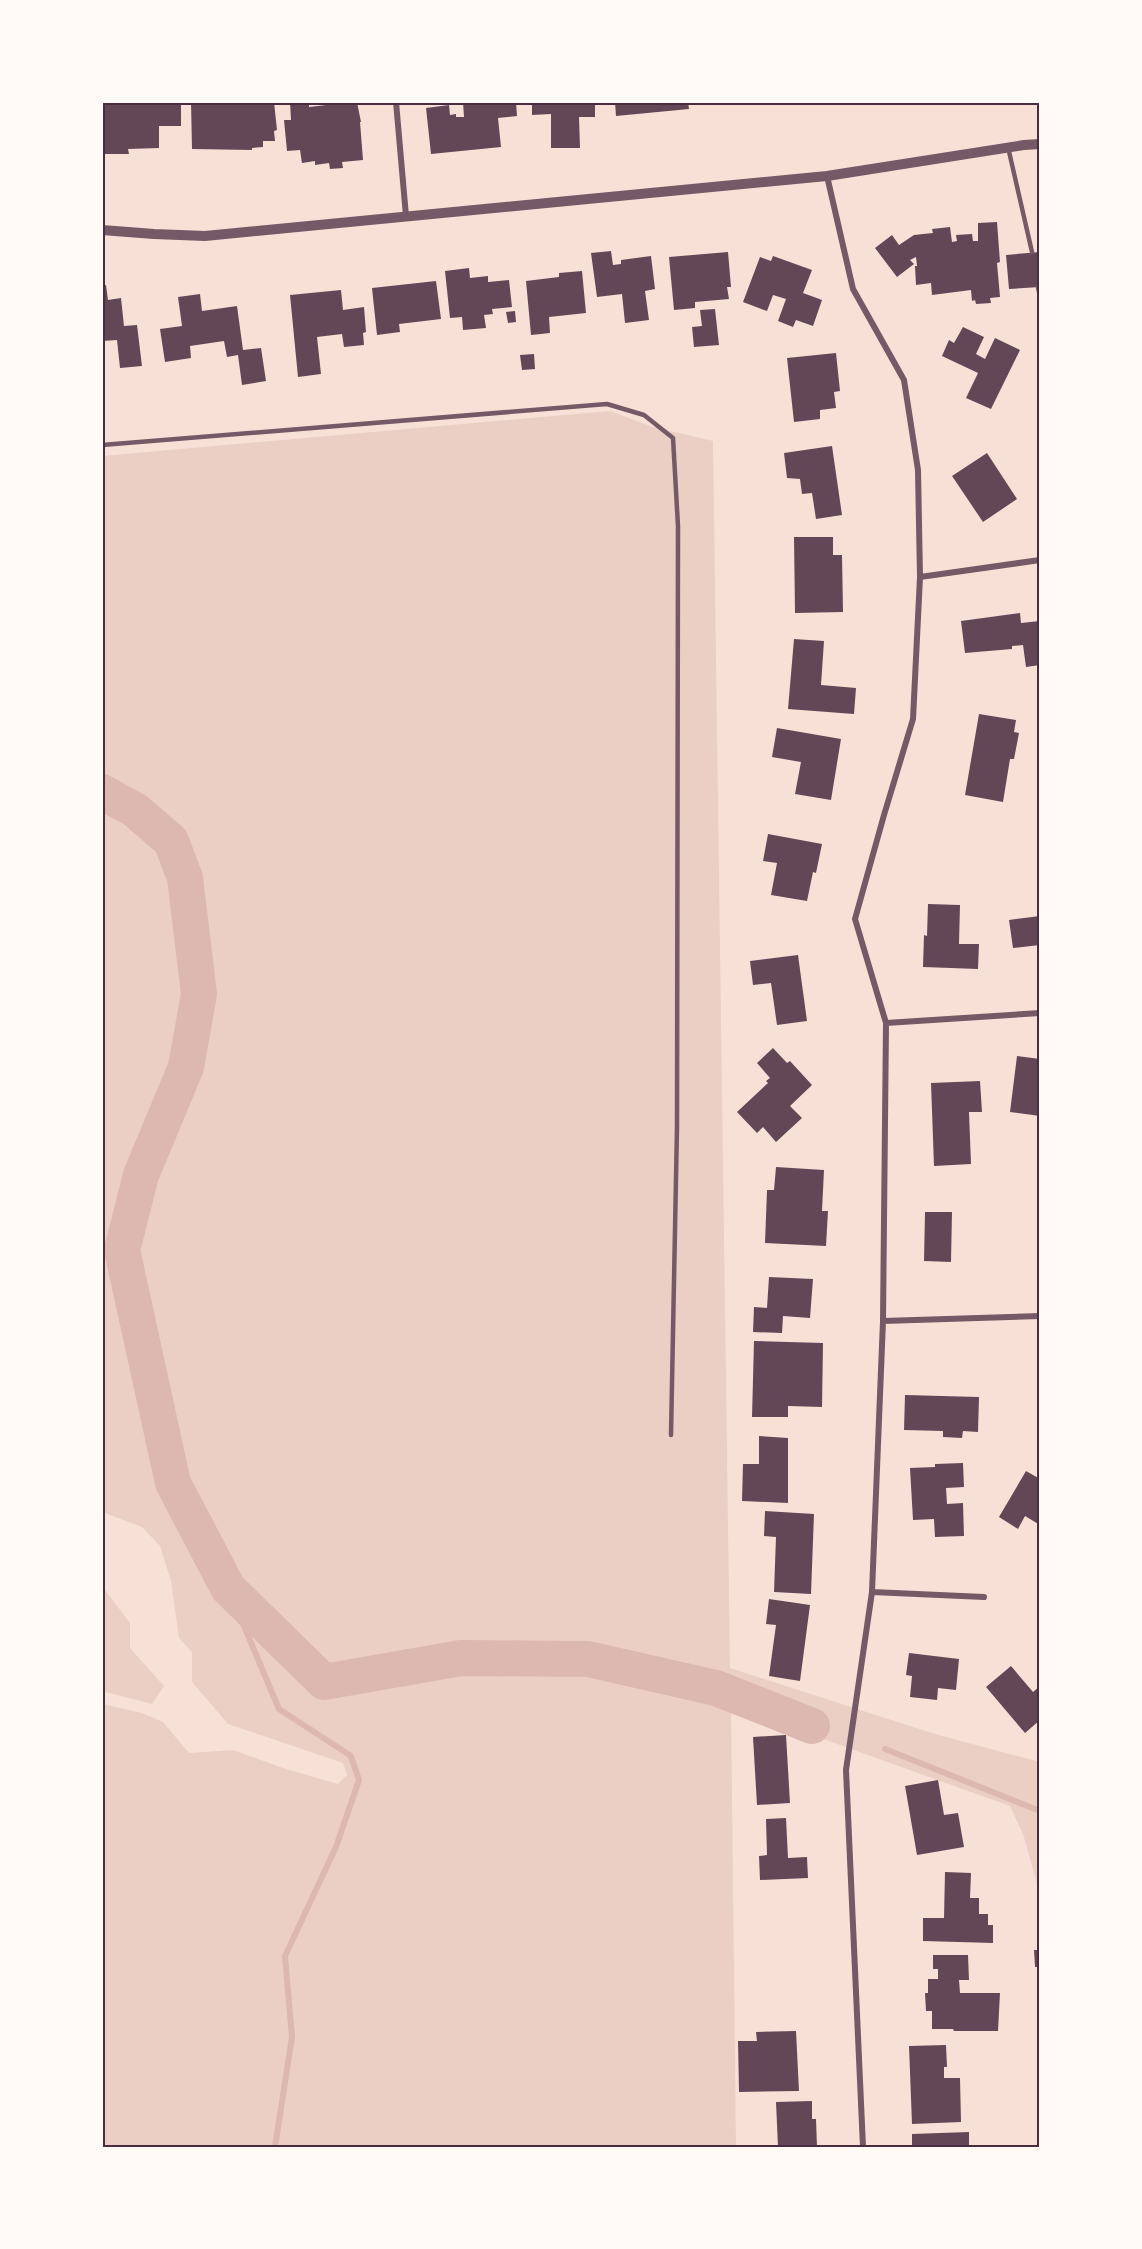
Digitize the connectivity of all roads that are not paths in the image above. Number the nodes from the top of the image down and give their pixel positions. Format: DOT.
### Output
graph roads {
  1 [pos="396,102"];
  2 [pos="1040,144"];
  3 [pos="1008,147"];
  4 [pos="827,176"];
  5 [pos="406,216"];
  6 [pos="102,230"];
  7 [pos="1032,252"];
  8 [pos="1038,287"];
  9 [pos="1040,297"];
  10 [pos="102,444"];
  11 [pos="1040,560"];
  12 [pos="920,577"];
  13 [pos="1040,1013"];
  14 [pos="886,1023"];
  15 [pos="1040,1316"];
  16 [pos="882,1321"];
  17 [pos="670,1435"];
  18 [pos="872,1592"];
  19 [pos="984,1597"];
  20 [pos="863,2147"];
  1 -- 5 [label="street"];
  2 -- 3 [label="street"];
  3 -- 4 [label="street"];
  3 -- 7 [label="lane"];
  4 -- 5 [label="street"];
  4 -- 12 [label="street"];
  5 -- 6 [label="street"];
  8 -- 9 [label="lane"];
  10 -- 17 [label="lane"];
  11 -- 12 [label="street"];
  12 -- 14 [label="street"];
  13 -- 14 [label="street"];
  14 -- 16 [label="street"];
  15 -- 16 [label="street"];
  16 -- 18 [label="street"];
  18 -- 19 [label="street"];
  18 -- 20 [label="street"];
}
